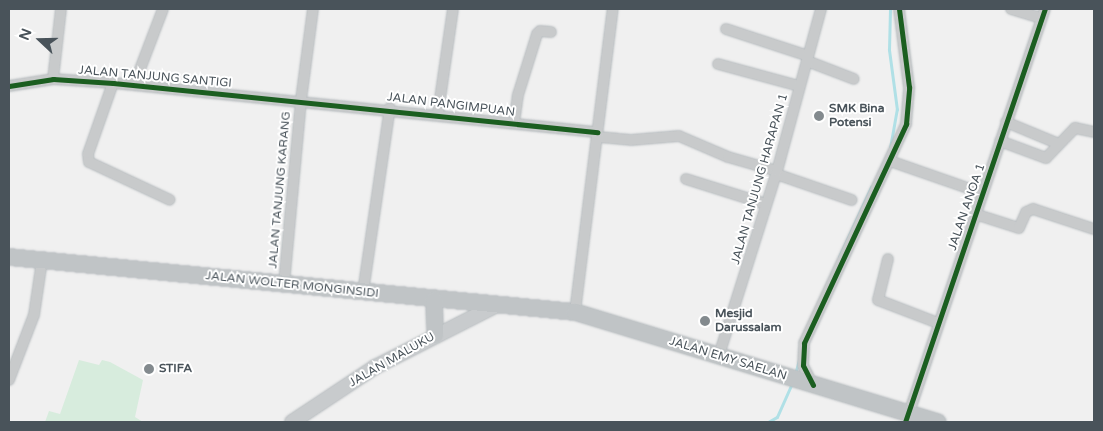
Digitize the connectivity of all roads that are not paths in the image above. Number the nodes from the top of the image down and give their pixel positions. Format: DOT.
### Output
graph roads {
  1 [pos="61,9"];
  2 [pos="163,9"];
  3 [pos="313,9"];
  4 [pos="453,9"];
  5 [pos="614,9"];
  6 [pos="821,9"];
  7 [pos="898,9"];
  8 [pos="1011,9"];
  9 [pos="1043,14"];
  10 [pos="726,29"];
  11 [pos="551,32"];
  12 [pos="807,58"];
  13 [pos="718,64"];
  14 [pos="53,79"];
  15 [pos="854,79"];
  16 [pos="113,83"];
  17 [pos="9,86"];
  18 [pos="134,86"];
  19 [pos="800,86"];
  20 [pos="300,100"];
  21 [pos="390,108"];
  22 [pos="438,113"];
  23 [pos="1006,122"];
  24 [pos="514,123"];
  25 [pos="1094,132"];
  26 [pos="598,134"];
  27 [pos="1000,141"];
  28 [pos="1060,144"];
  29 [pos="890,161"];
  30 [pos="776,172"];
  31 [pos="686,178"];
  32 [pos="982,193"];
  33 [pos="170,200"];
  34 [pos="852,200"];
  35 [pos="766,204"];
  36 [pos="975,214"];
  37 [pos="1094,229"];
  38 [pos="9,258"];
  39 [pos="888,259"];
  40 [pos="42,261"];
  41 [pos="284,284"];
  42 [pos="363,292"];
  43 [pos="434,300"];
  44 [pos="497,305"];
  45 [pos="575,312"];
  46 [pos="938,323"];
  47 [pos="436,335"];
  48 [pos="719,355"];
  49 [pos="9,380"];
  50 [pos="810,384"];
  51 [pos="909,413"];
  52 [pos="292,422"];
  53 [pos="938,422"];
  1 -- 14 [label="street"];
  2 -- 18 [label="street"];
  3 -- 20 [label="street, JALAN TANJUNG KARANG"];
  4 -- 22 [label="street, JALAN PANGIMPUAN"];
  5 -- 26 [label="street"];
  6 -- 12 [label="street, JALAN TANJUNG HARAPAN 1"];
  7 -- 29 [label="street"];
  8 -- 9 [label="street"];
  9 -- 23 [label="street, JALAN ANOA 1"];
  10 -- 12 [label="street"];
  11 -- 24 [label="street"];
  12 -- 15 [label="street"];
  12 -- 19 [label="street, JALAN TANJUNG HARAPAN 1"];
  13 -- 19 [label="street"];
  14 -- 16 [label="street, JALAN TANJUNG SANTIGI"];
  14 -- 17 [label="street, JALAN TANJUNG SANTIGI"];
  16 -- 18 [label="street, JALAN TANJUNG SANTIGI"];
  16 -- 33 [label="street"];
  18 -- 20 [label="street, JALAN TANJUNG SANTIGI"];
  19 -- 30 [label="street, JALAN TANJUNG HARAPAN 1"];
  20 -- 21 [label="street, JALAN PANGIMPUAN"];
  20 -- 41 [label="street, JALAN TANJUNG KARANG"];
  21 -- 22 [label="street, JALAN PANGIMPUAN"];
  21 -- 42 [label="street"];
  22 -- 24 [label="street, JALAN PANGIMPUAN"];
  23 -- 27 [label="street, JALAN ANOA 1"];
  23 -- 28 [label="street"];
  24 -- 26 [label="street, JALAN PANGIMPUAN"];
  25 -- 28 [label="street"];
  26 -- 30 [label="street, JALAN PANGIMPUAN"];
  26 -- 45 [label="street"];
  27 -- 28 [label="street"];
  27 -- 32 [label="street, JALAN ANOA 1"];
  29 -- 32 [label="street"];
  29 -- 50 [label="street"];
  30 -- 34 [label="street, JALAN PANGIMPUAN"];
  30 -- 35 [label="street, JALAN TANJUNG HARAPAN 1"];
  31 -- 35 [label="street"];
  32 -- 36 [label="street, JALAN ANOA 1"];
  35 -- 48 [label="street, JALAN TANJUNG HARAPAN 1"];
  36 -- 37 [label="street"];
  36 -- 46 [label="street, JALAN ANOA 1"];
  38 -- 40 [label="highway, JALAN WOLTER MONGINSIDI"];
  39 -- 46 [label="street"];
  40 -- 41 [label="highway, JALAN WOLTER MONGINSIDI"];
  40 -- 49 [label="street"];
  41 -- 42 [label="highway, JALAN WOLTER MONGINSIDI"];
  42 -- 43 [label="highway, JALAN WOLTER MONGINSIDI"];
  43 -- 44 [label="highway, JALAN WOLTER MONGINSIDI"];
  43 -- 47 [label="highway"];
  44 -- 45 [label="highway, JALAN WOLTER MONGINSIDI"];
  44 -- 47 [label="main road, JALAN MALUKU"];
  45 -- 48 [label="highway, JALAN EMY SAELAN"];
  46 -- 51 [label="street, JALAN ANOA 1"];
  47 -- 52 [label="main road, JALAN MALUKU"];
  48 -- 50 [label="highway, JALAN EMY SAELAN"];
  50 -- 51 [label="highway, JALAN EMY SAELAN"];
  51 -- 53 [label="highway, JALAN EMY SAELAN"];
}
